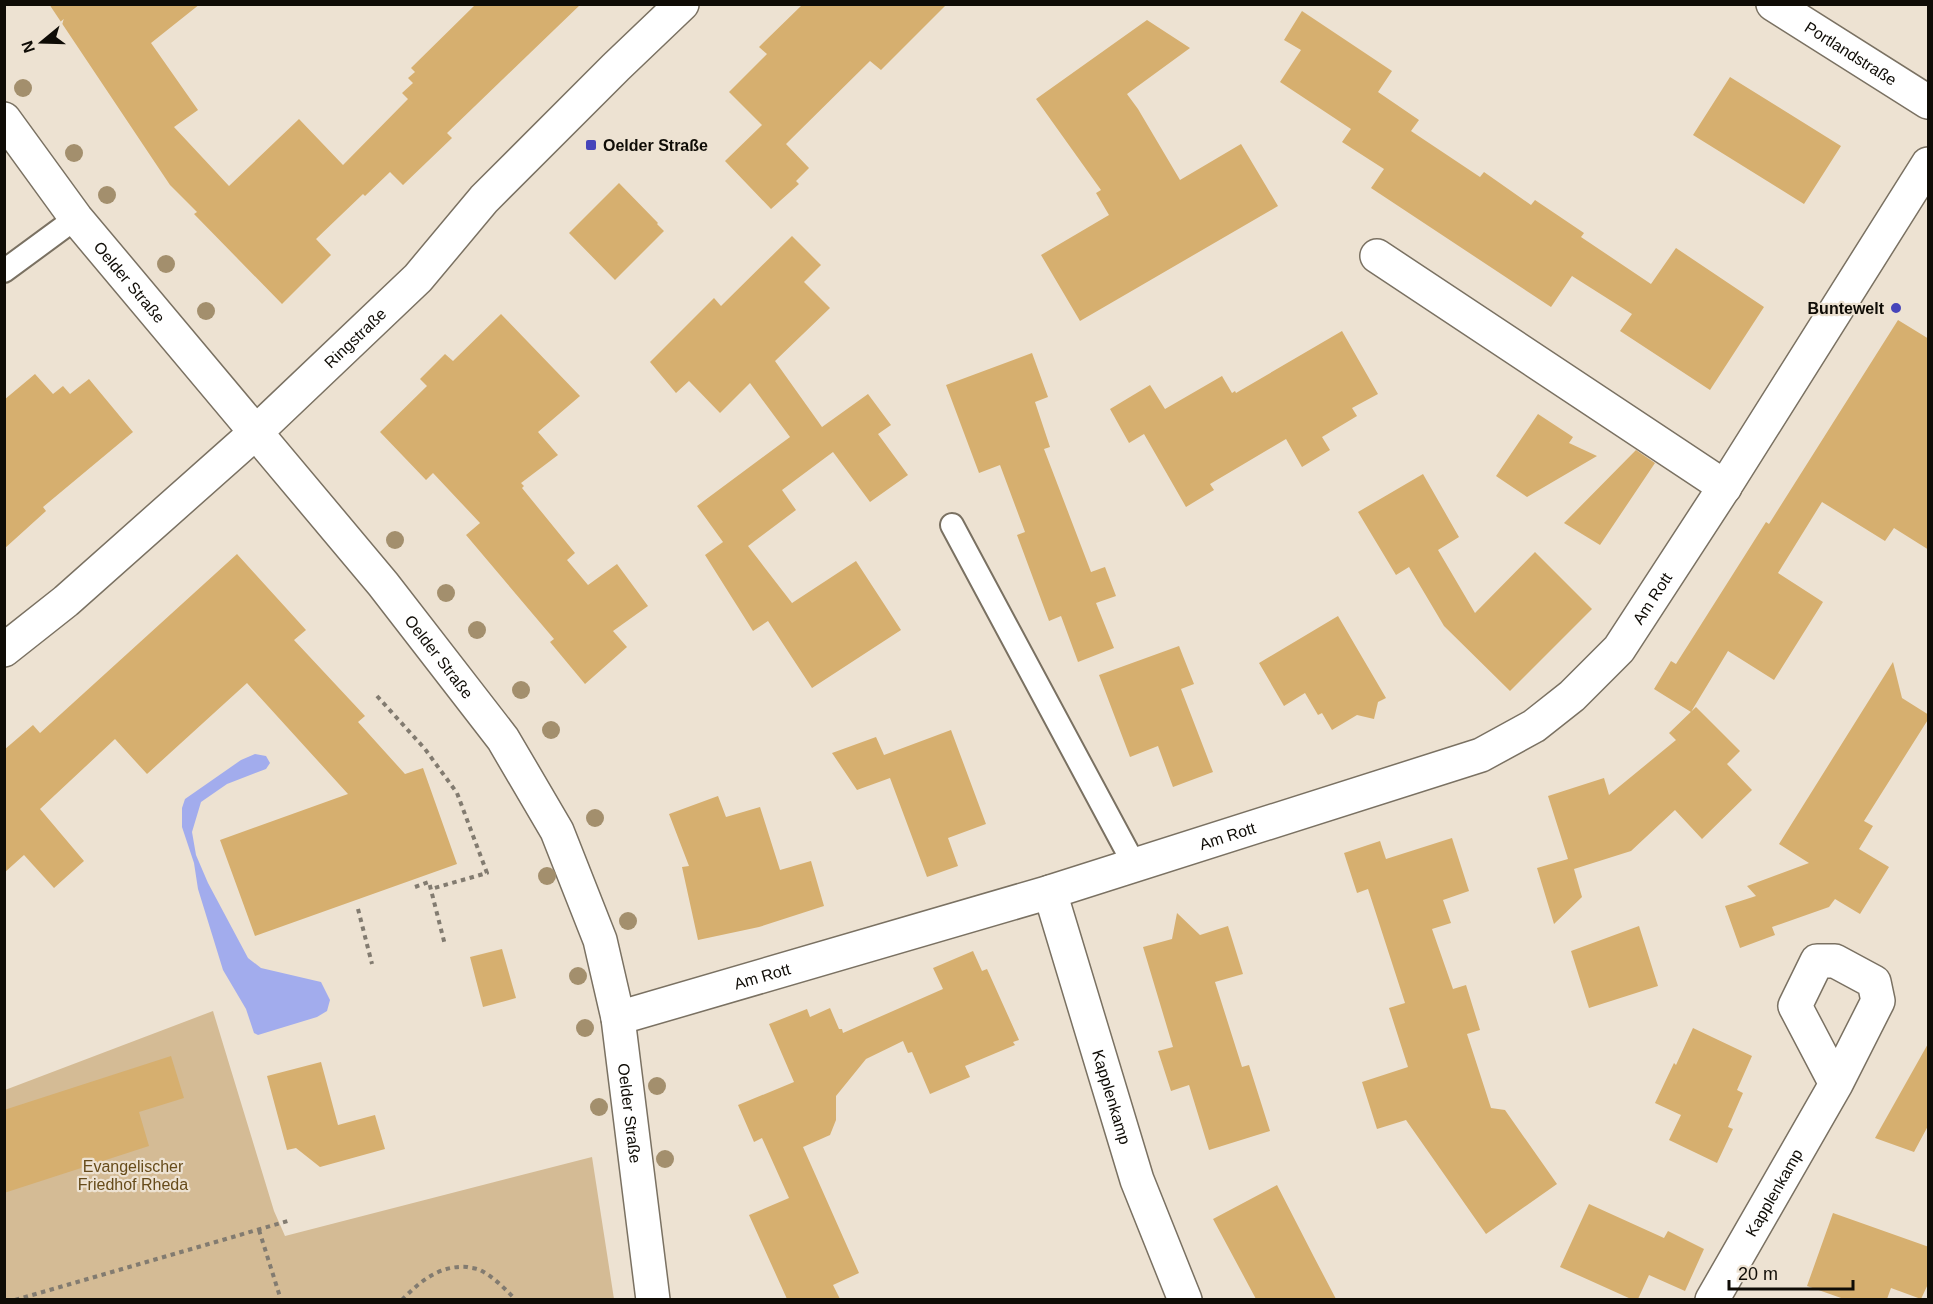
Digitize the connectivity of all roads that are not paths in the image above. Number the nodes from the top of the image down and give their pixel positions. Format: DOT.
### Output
graph roads {
  1 [pos="682,4"];
  2 [pos="1773,4"];
  3 [pos="1929,102"];
  4 [pos="4,119"];
  5 [pos="1929,164"];
  6 [pos="76,218"];
  7 [pos="1377,256"];
  8 [pos="4,271"];
  9 [pos="255,433"];
  10 [pos="1725,487"];
  11 [pos="952,525"];
  12 [pos="4,650"];
  13 [pos="1134,864"];
  14 [pos="1050,892"];
  15 [pos="618,1018"];
  16 [pos="1836,1084"];
  17 [pos="653,1299"];
  18 [pos="1185,1299"];
  19 [pos="1712,1299"];
  1 -- 9 [label="street, Ringstraße"];
  2 -- 3 [label="street, Portlandstraße"];
  4 -- 6 [label="street, Oelder Straße"];
  5 -- 10 [label="street, Am Rott"];
  6 -- 8 [label="lane"];
  6 -- 9 [label="street, Oelder Straße"];
  7 -- 10 [label="street"];
  9 -- 12 [label="street, Ringstraße"];
  9 -- 15 [label="street, Oelder Straße"];
  10 -- 13 [label="street, Am Rott"];
  11 -- 13 [label="lane"];
  13 -- 14 [label="street, Am Rott"];
  14 -- 15 [label="street, Am Rott"];
  14 -- 18 [label="street, Kapplenkamp"];
  15 -- 17 [label="street, Oelder Straße"];
  16 -- 19 [label="street, Kapplenkamp"];
}
